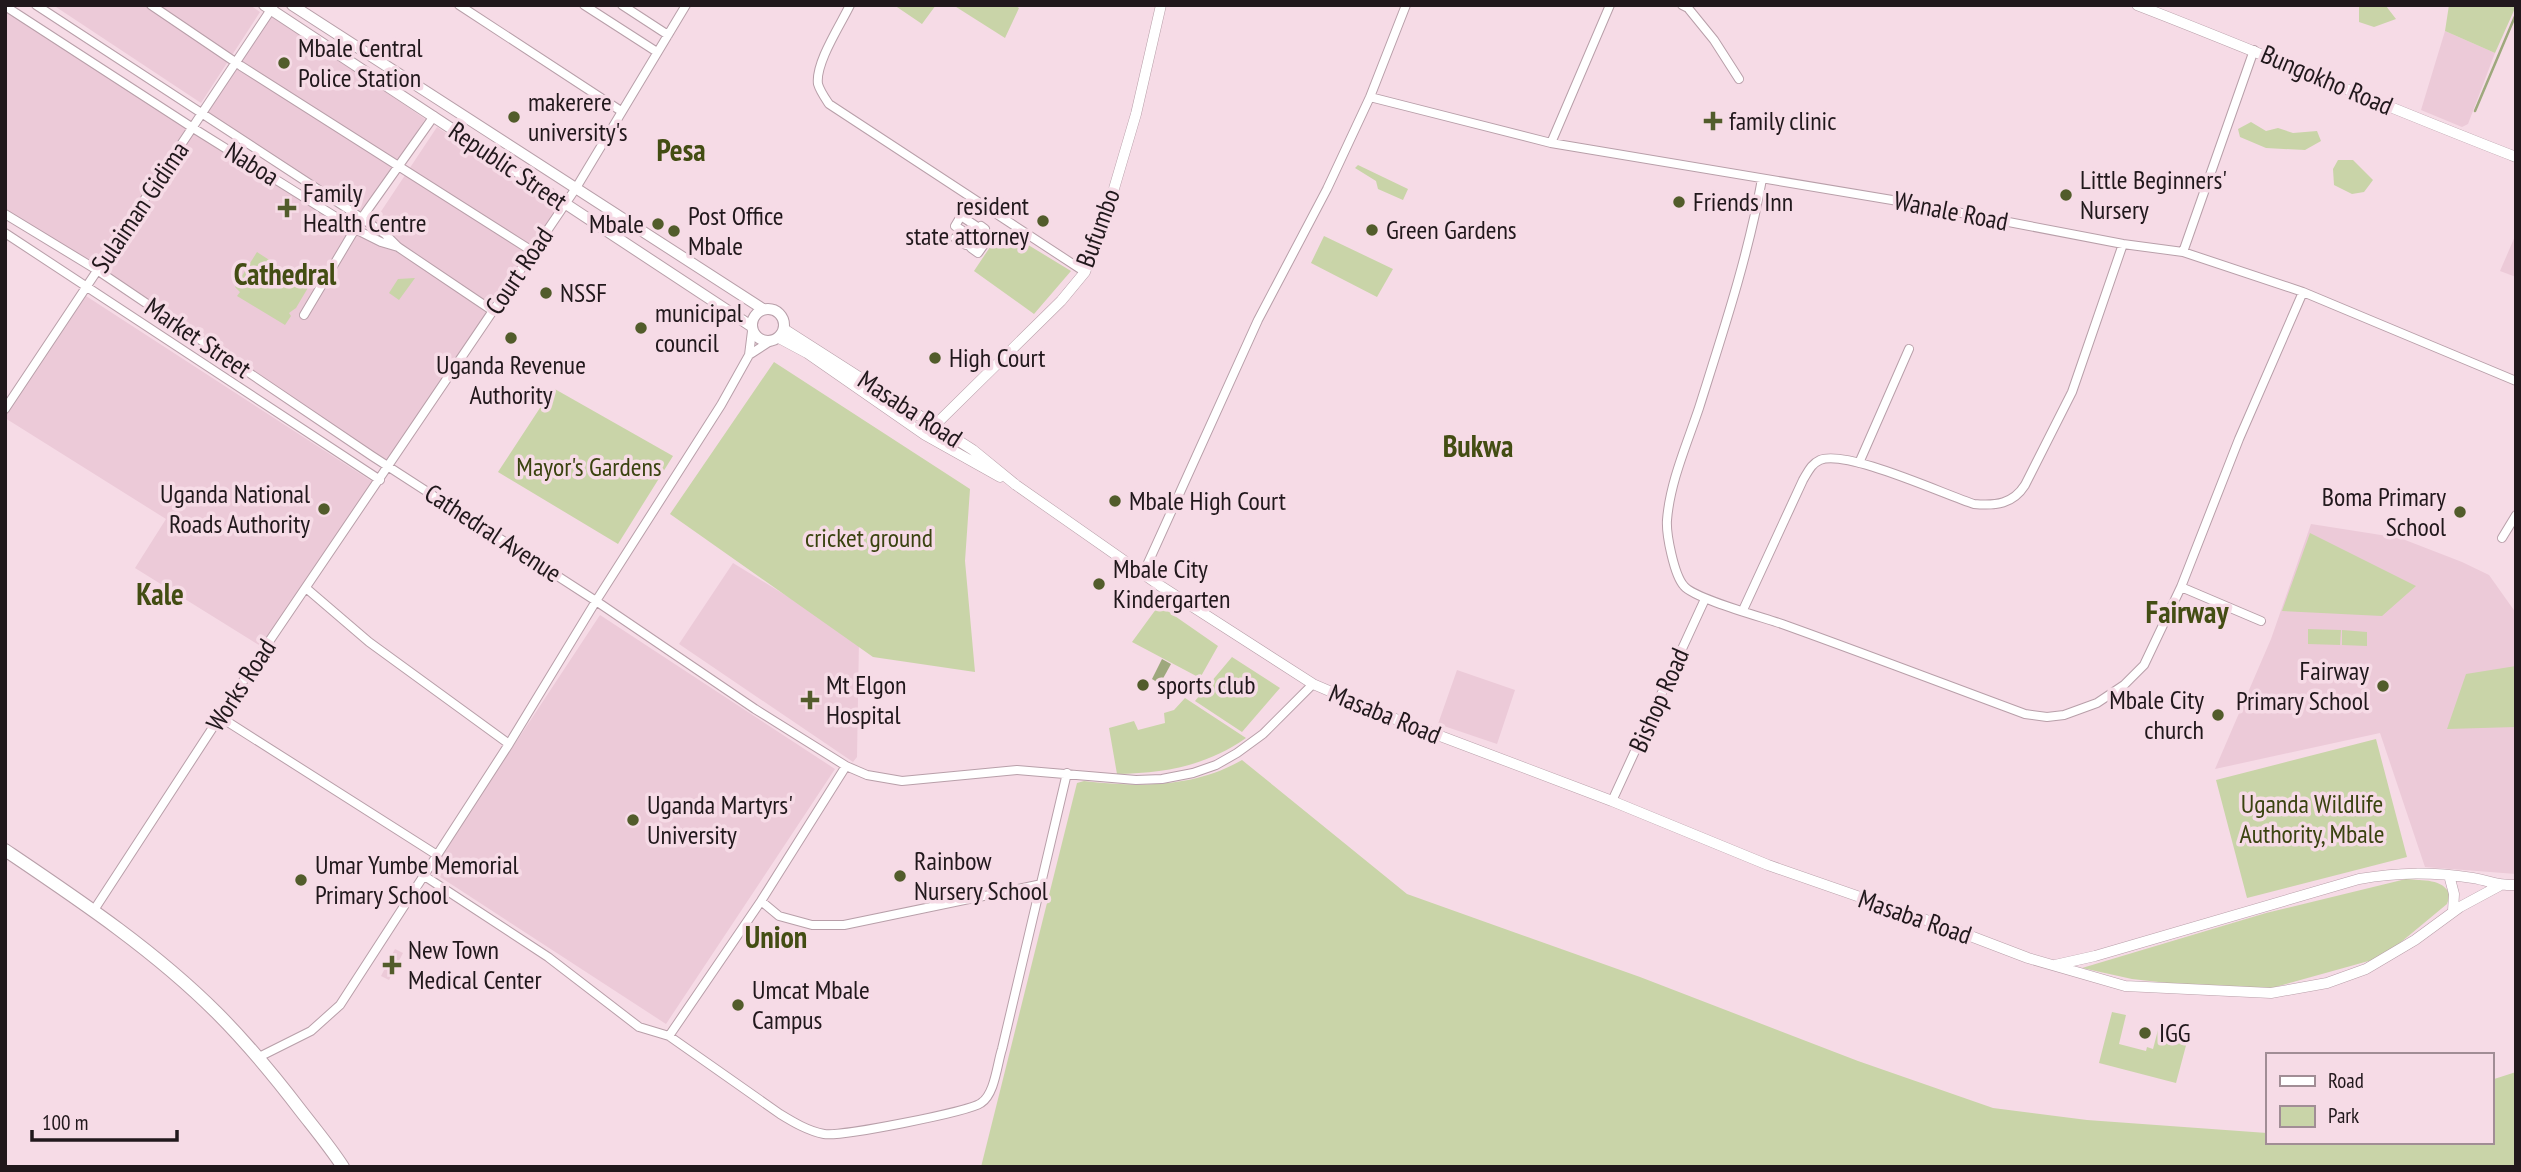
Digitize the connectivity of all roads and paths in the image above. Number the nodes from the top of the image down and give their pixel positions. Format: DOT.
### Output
graph roads {
  1 [pos="36,5"];
  2 [pos="151,5"];
  3 [pos="292,5"];
  4 [pos="459,5"];
  5 [pos="584,5"];
  6 [pos="622,5"];
  7 [pos="687,5"];
  8 [pos="850,5"];
  9 [pos="1161,5"];
  10 [pos="1406,5"];
  11 [pos="1610,5"];
  12 [pos="1682,5"];
  13 [pos="2137,5"];
  14 [pos="5,6"];
  15 [pos="270,7"];
  16 [pos="668,35"];
  17 [pos="2254,50"];
  18 [pos="657,52"];
  19 [pos="236,63"];
  20 [pos="1739,79"];
  21 [pos="1370,97"];
  22 [pos="621,111"];
  23 [pos="203,113"];
  24 [pos="434,116"];
  25 [pos="193,128"];
  26 [pos="1551,143"];
  27 [pos="2516,157"];
  28 [pos="399,167"];
  29 [pos="1762,179"];
  30 [pos="576,188"];
  31 [pos="564,204"];
  32 [pos="5,214"];
  33 [pos="361,219"];
  34 [pos="355,229"];
  35 [pos="5,233"];
  36 [pos="2123,244"];
  37 [pos="398,247"];
  38 [pos="532,251"];
  39 [pos="978,253"];
  40 [pos="2183,253"];
  41 [pos="97,270"];
  42 [pos="1085,272"];
  43 [pos="86,286"];
  44 [pos="2303,292"];
  45 [pos="763,309"];
  46 [pos="493,311"];
  47 [pos="304,315"];
  48 [pos="752,328"];
  49 [pos="777,336"];
  50 [pos="1909,349"];
  51 [pos="749,355"];
  52 [pos="2516,381"];
  53 [pos="291,401"];
  54 [pos="5,409"];
  55 [pos="281,416"];
  56 [pos="934,424"];
  57 [pos="925,435"];
  58 [pos="1859,463"];
  59 [pos="391,464"];
  60 [pos="380,480"];
  61 [pos="1016,485"];
  62 [pos="2516,515"];
  63 [pos="2502,538"];
  64 [pos="1143,574"];
  65 [pos="2181,587"];
  66 [pos="306,588"];
  67 [pos="1705,599"];
  68 [pos="596,601"];
  69 [pos="1744,610"];
  70 [pos="2261,621"];
  71 [pos="1313,684"];
  72 [pos="220,717"];
  73 [pos="509,744"];
  74 [pos="846,766"];
  75 [pos="1067,773"];
  76 [pos="1612,801"];
  77 [pos="5,850"];
  78 [pos="437,855"];
  79 [pos="424,875"];
  80 [pos="2449,876"];
  81 [pos="1042,884"];
  82 [pos="2499,886"];
  83 [pos="2516,886"];
  84 [pos="761,901"];
  85 [pos="94,909"];
  86 [pos="2453,911"];
  87 [pos="2055,965"];
  88 [pos="669,1036"];
  89 [pos="259,1057"];
  90 [pos="342,1167"];
  1 -- 23 [label="street, Naboa"];
  2 -- 19 [label="street"];
  3 -- 30 [label="main road, Republic Street"];
  4 -- 22 [label="street"];
  5 -- 18 [label="street"];
  6 -- 16 [label="street"];
  7 -- 16 [label="street, Court Road"];
  8 -- 42 [label="street"];
  9 -- 42 [label="street, Bufumbo"];
  10 -- 21 [label="street"];
  11 -- 26 [label="street"];
  12 -- 20 [label="street"];
  13 -- 17 [label="street, Bungokho Road"];
  14 -- 25 [label="street, Naboa"];
  15 -- 19 [label="street, Sulaiman Gidima"];
  15 -- 24 [label="main road, Republic Street"];
  16 -- 18 [label="street, Court Road"];
  17 -- 27 [label="street, Bungokho Road"];
  17 -- 40 [label="street"];
  18 -- 22 [label="street, Court Road"];
  19 -- 23 [label="street, Sulaiman Gidima"];
  19 -- 28 [label="street"];
  21 -- 26 [label="street, Wanale Road"];
  21 -- 64 [label="street"];
  22 -- 30 [label="street, Court Road"];
  23 -- 25 [label="street, Sulaiman Gidima"];
  23 -- 33 [label="street, Naboa"];
  24 -- 28 [label="street"];
  24 -- 31 [label="main road, Republic Street"];
  25 -- 34 [label="street, Naboa"];
  25 -- 41 [label="street, Sulaiman Gidima"];
  26 -- 29 [label="street, Wanale Road"];
  28 -- 33 [label="street"];
  28 -- 38 [label="street"];
  29 -- 36 [label="street, Wanale Road"];
  29 -- 67 [label="street"];
  30 -- 31 [label="street, Court Road"];
  30 -- 45 [label="main road, Republic Street"];
  31 -- 38 [label="street, Court Road"];
  31 -- 48 [label="main road, Republic Street"];
  32 -- 41 [label="street, Market Street"];
  33 -- 34 [label="street"];
  33 -- 37 [label="street, Naboa"];
  34 -- 37 [label="street, Naboa"];
  34 -- 47 [label="street"];
  35 -- 43 [label="street, Market Street"];
  36 -- 40 [label="street, Wanale Road"];
  36 -- 58 [label="street"];
  37 -- 46 [label="street, Naboa"];
  38 -- 46 [label="street, Court Road"];
  39 -- 39 [label="street"];
  40 -- 44 [label="street, Wanale Road"];
  41 -- 43 [label="street, Sulaiman Gidima"];
  41 -- 53 [label="street, Market Street"];
  42 -- 56 [label="street, Bufumbo"];
  43 -- 54 [label="street, Sulaiman Gidima"];
  43 -- 55 [label="street, Market Street"];
  44 -- 52 [label="street, Wanale Road"];
  44 -- 65 [label="street"];
  45 -- 48 [label="main road"];
  45 -- 49 [label="main road"];
  46 -- 59 [label="street, Court Road"];
  48 -- 49 [label="main road"];
  48 -- 51 [label="street"];
  49 -- 51 [label="street"];
  49 -- 56 [label="street, Masaba Road"];
  49 -- 57 [label="street"];
  50 -- 58 [label="street"];
  51 -- 68 [label="street"];
  53 -- 55 [label="street"];
  53 -- 59 [label="street, Market Street"];
  55 -- 60 [label="street, Market Street"];
  56 -- 57 [label="street, Bufumbo"];
  56 -- 61 [label="street, Masaba Road"];
  57 -- 61 [label="street"];
  58 -- 69 [label="street"];
  59 -- 60 [label="street, Works Road"];
  59 -- 68 [label="street, Cathedral Avenue"];
  60 -- 66 [label="street, Works Road"];
  61 -- 64 [label="street, Masaba Road"];
  62 -- 63 [label="street"];
  64 -- 71 [label="street, Masaba Road"];
  65 -- 69 [label="street"];
  65 -- 70 [label="street"];
  66 -- 72 [label="street, Works Road"];
  66 -- 73 [label="street"];
  67 -- 69 [label="street"];
  67 -- 76 [label="street, Bishop Road"];
  68 -- 73 [label="street"];
  68 -- 74 [label="street, Cathedral Avenue"];
  71 -- 75 [label="street, Cathedral Avenue"];
  71 -- 76 [label="street, Masaba Road"];
  72 -- 78 [label="street"];
  72 -- 85 [label="street, Works Road"];
  73 -- 78 [label="street"];
  74 -- 75 [label="street, Cathedral Avenue"];
  74 -- 84 [label="street"];
  75 -- 81 [label="street"];
  76 -- 87 [label="street, Masaba Road"];
  77 -- 85 [label="main road"];
  78 -- 79 [label="street"];
  79 -- 88 [label="street"];
  79 -- 89 [label="street"];
  80 -- 82 [label="street"];
  80 -- 86 [label="street"];
  80 -- 87 [label="street"];
  81 -- 84 [label="street"];
  81 -- 88 [label="street"];
  82 -- 83 [label="street"];
  82 -- 86 [label="street, Masaba Road"];
  84 -- 88 [label="street"];
  85 -- 89 [label="main road"];
  86 -- 87 [label="street, Masaba Road"];
  89 -- 90 [label="main road"];
}
